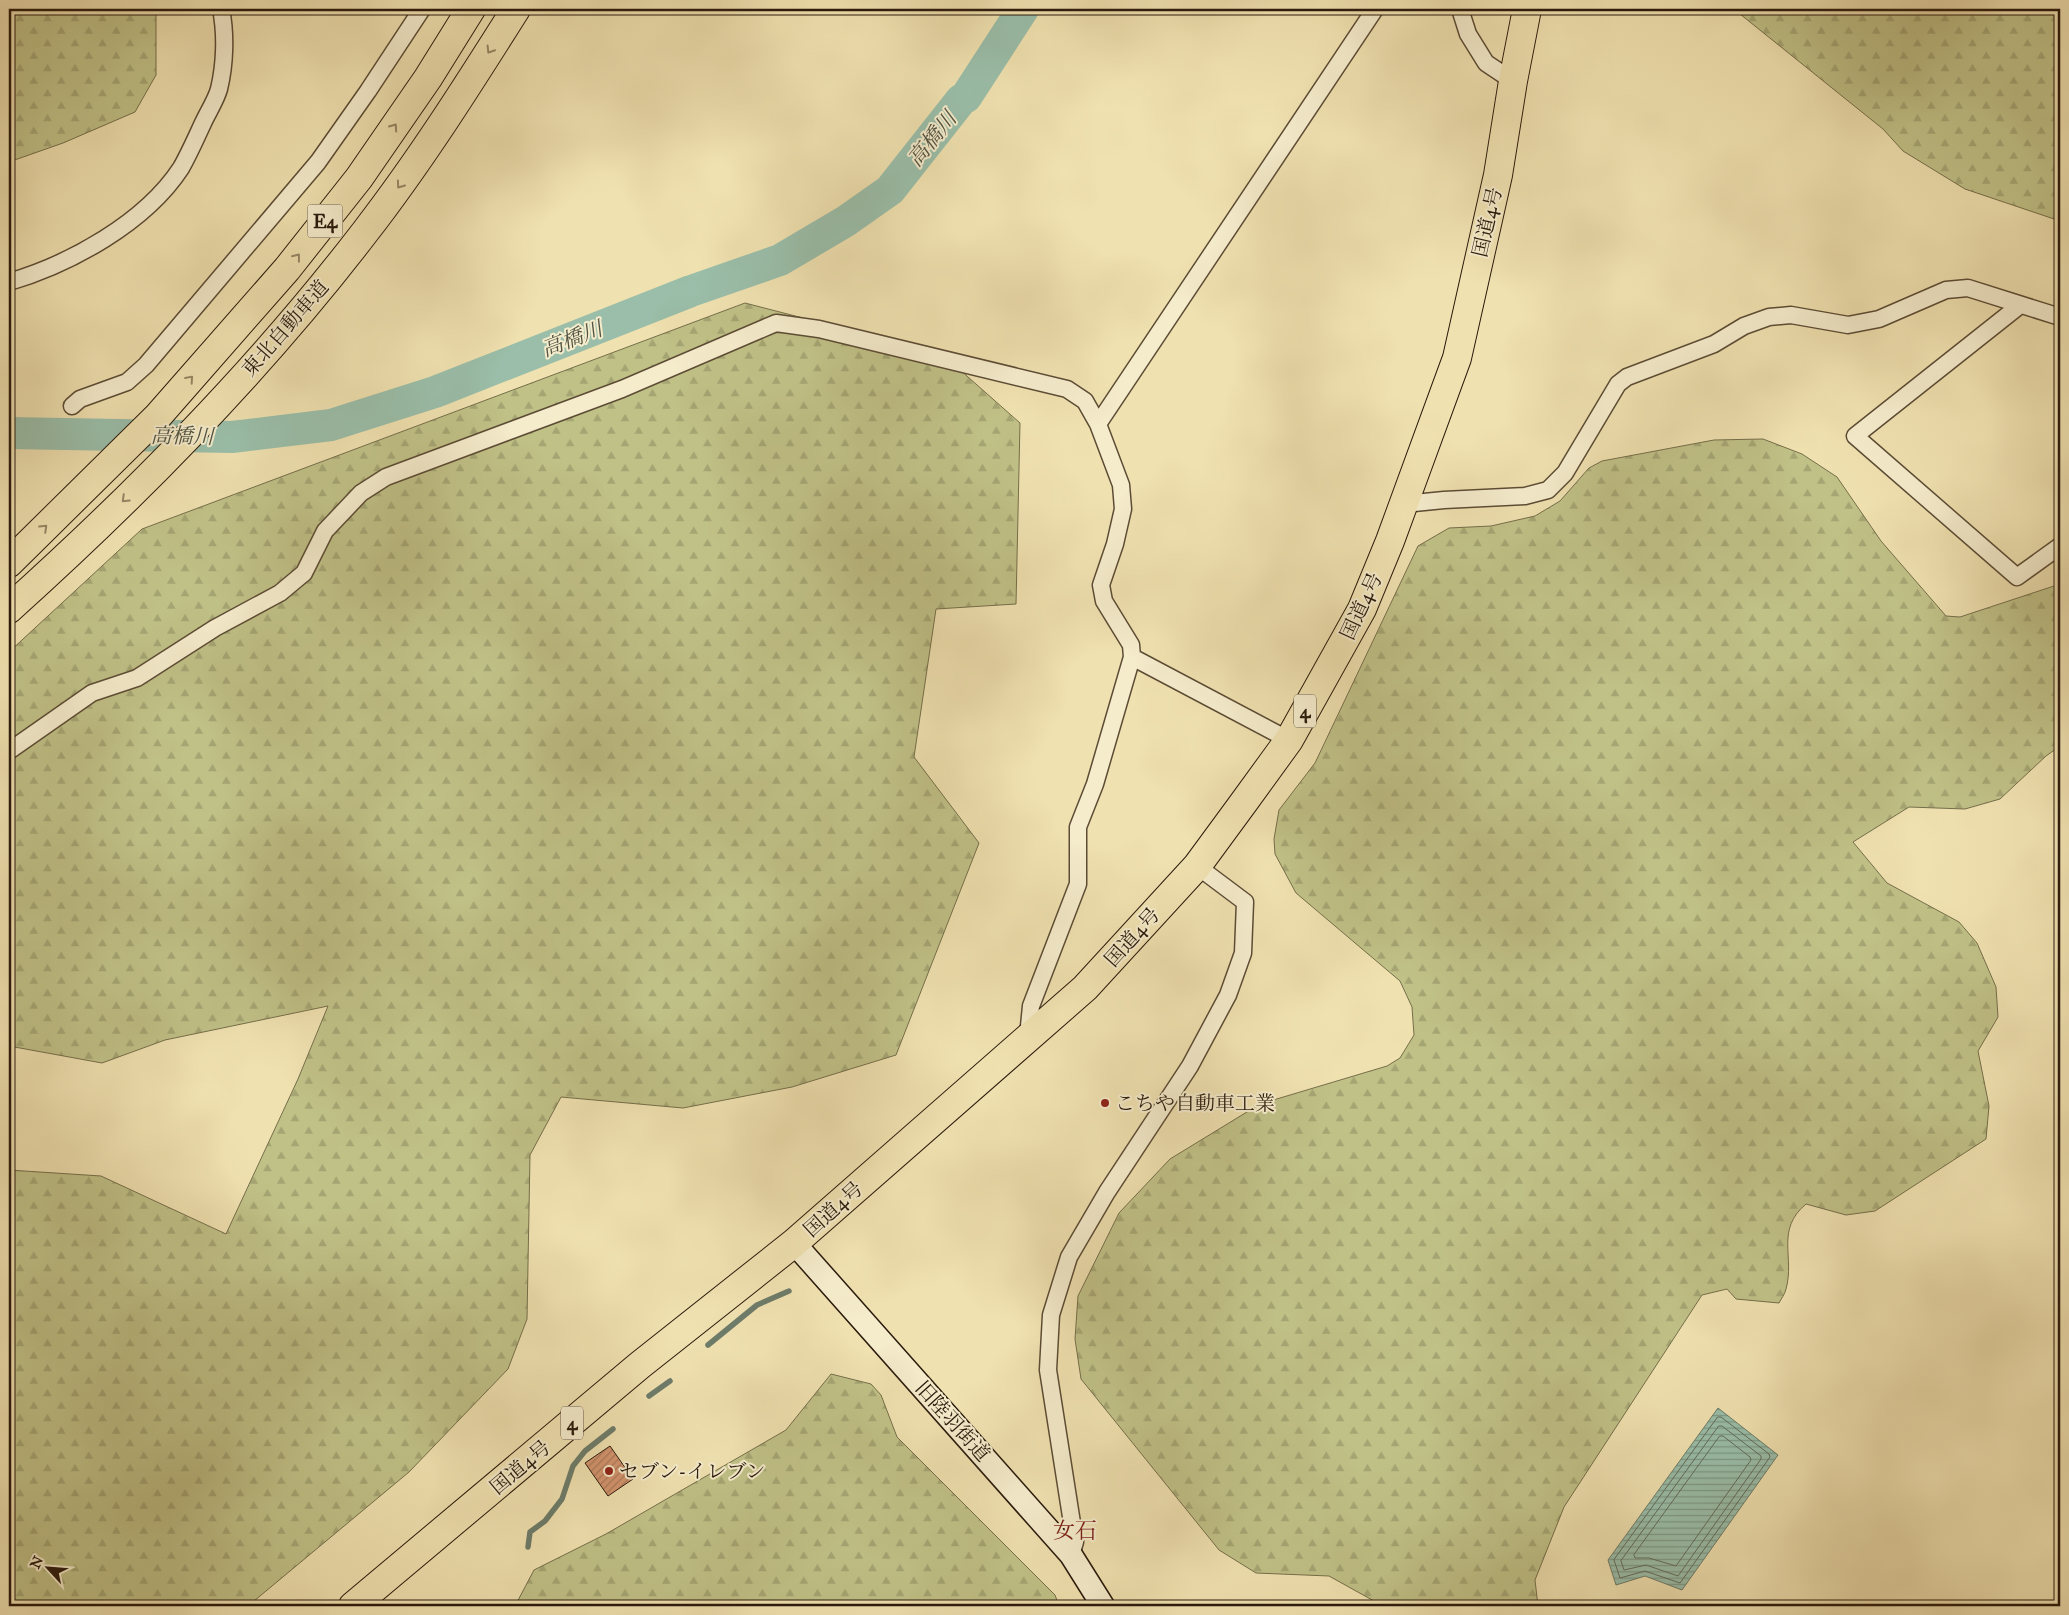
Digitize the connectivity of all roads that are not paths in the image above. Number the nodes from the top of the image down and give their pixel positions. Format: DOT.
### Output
graph roads {
  1 [pos="221,9"];
  2 [pos="422,9"];
  3 [pos="471,9"];
  4 [pos="516,9"];
  5 [pos="1375,9"];
  6 [pos="1460,9"];
  7 [pos="1527,9"];
  8 [pos="1512,81"];
  9 [pos="9,282"];
  10 [pos="2019,306"];
  11 [pos="2060,317"];
  12 [pos="72,406"];
  13 [pos="1098,424"];
  14 [pos="1404,504"];
  15 [pos="2060,546"];
  16 [pos="9,562"];
  17 [pos="9,609"];
  18 [pos="1132,658"];
  19 [pos="1289,740"];
  20 [pos="9,751"];
  21 [pos="1197,866"];
  22 [pos="1028,1036"];
  23 [pos="794,1243"];
  24 [pos="1071,1554"];
  25 [pos="354,1606"];
  26 [pos="1103,1606"];
  1 -- 9 [label="street"];
  2 -- 12 [label="street"];
  16 -- 3 [label="highway, 東北自動車道 / E4, one-way"];
  4 -- 17 [label="highway, 東北自動車道 / E4, one-way"];
  5 -- 13 [label="street"];
  6 -- 8 [label="street"];
  7 -- 8 [label="highway, 国道4号 / 4"];
  8 -- 14 [label="highway, 国道4号 / 4"];
  10 -- 11 [label="street"];
  10 -- 14 [label="street"];
  10 -- 15 [label="street"];
  13 -- 18 [label="street"];
  13 -- 20 [label="street"];
  14 -- 19 [label="highway, 国道4号 / 4"];
  18 -- 19 [label="street"];
  18 -- 22 [label="street"];
  19 -- 21 [label="highway, 国道4号 / 4"];
  21 -- 22 [label="highway, 国道4号 / 4"];
  21 -- 24 [label="street"];
  22 -- 23 [label="highway, 国道4号 / 4"];
  23 -- 24 [label="street, 旧陸羽街道"];
  23 -- 25 [label="highway, 国道4号 / 4"];
  24 -- 26 [label="street, 旧陸羽街道"];
}
